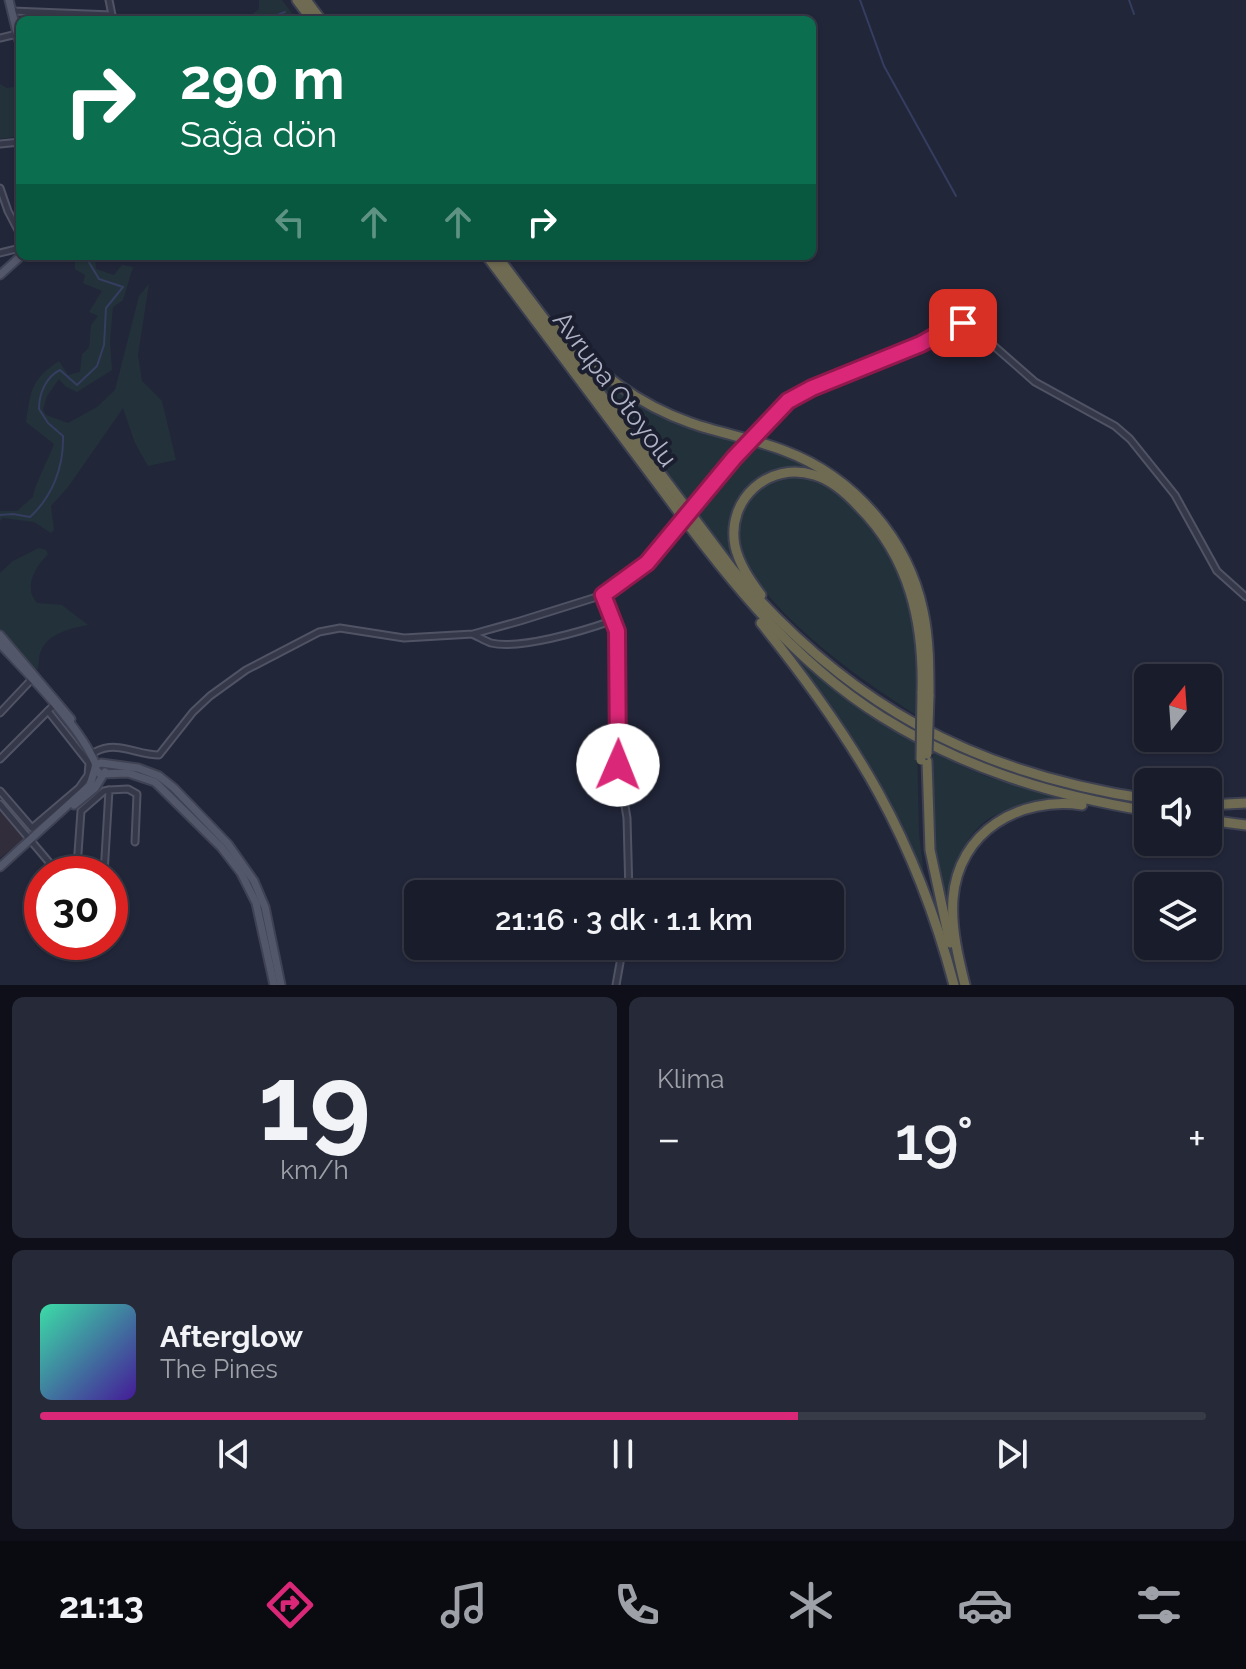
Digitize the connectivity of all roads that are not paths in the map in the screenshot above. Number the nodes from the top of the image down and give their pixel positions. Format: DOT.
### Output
graph roads {
  1 [pos="9,0"];
  2 [pos="60,0"];
  3 [pos="12,11"];
  4 [pos="62,11"];
  5 [pos="104,16"];
  6 [pos="16,29"];
  7 [pos="0,188"];
  8 [pos="16,226"];
  9 [pos="17,260"];
  10 [pos="490,260"];
  11 [pos="500,260"];
  12 [pos="510,272"];
  13 [pos="0,275"];
  14 [pos="721,569"];
  15 [pos="603,595"];
  16 [pos="1246,597"];
  17 [pos="611,621"];
  18 [pos="473,634"];
  19 [pos="0,635"];
  20 [pos="0,644"];
  21 [pos="832,669"];
  22 [pos="32,679"];
  23 [pos="926,694"];
  24 [pos="53,706"];
  25 [pos="0,713"];
  26 [pos="95,752"];
  27 [pos="0,759"];
  28 [pos="924,760"];
  29 [pos="101,768"];
  30 [pos="109,790"];
  31 [pos="0,791"];
  32 [pos="1134,796"];
  33 [pos="1246,803"];
  34 [pos="0,804"];
  35 [pos="1222,804"];
  36 [pos="78,808"];
  37 [pos="1134,809"];
  38 [pos="1134,810"];
  39 [pos="1222,822"];
  40 [pos="1246,825"];
  41 [pos="31,840"];
  42 [pos="135,842"];
  43 [pos="44,856"];
  44 [pos="77,856"];
  45 [pos="105,856"];
  46 [pos="0,867"];
  47 [pos="629,880"];
  48 [pos="944,949"];
  49 [pos="620,960"];
  50 [pos="274,985"];
  51 [pos="281,985"];
  52 [pos="616,985"];
  53 [pos="954,985"];
  54 [pos="963,985"];
  1 -- 3 [label="main road"];
  2 -- 4 [label="street"];
  3 -- 4 [label="street"];
  3 -- 6 [label="main road"];
  4 -- 5 [label="street"];
  7 -- 8 [label="street"];
  9 -- 13 [label="main road"];
  10 -- 14 [label="highway, Avrupa Otoyolu"];
  11 -- 12 [label="highway, Avrupa Otoyolu"];
  12 -- 21 [label="highway, Avrupa Otoyolu"];
  12 -- 23 [label="highway"];
  14 -- 37 [label="highway, Avrupa Otoyolu"];
  14 -- 48 [label="highway"];
  15 -- 16 [label="street, bridge"];
  15 -- 17 [label="street"];
  15 -- 18 [label="street"];
  17 -- 18 [label="street"];
  17 -- 47 [label="street"];
  18 -- 26 [label="street"];
  19 -- 24 [label="main road"];
  20 -- 22 [label="main road"];
  21 -- 23 [label="highway"];
  21 -- 32 [label="highway, Avrupa Otoyolu"];
  22 -- 24 [label="main road"];
  22 -- 25 [label="street"];
  23 -- 28 [label="highway, bridge"];
  24 -- 26 [label="main road"];
  24 -- 27 [label="street"];
  24 -- 29 [label="main road"];
  24 -- 31 [label="street"];
  26 -- 29 [label="main road"];
  28 -- 48 [label="highway"];
  28 -- 54 [label="highway"];
  29 -- 36 [label="main road"];
  29 -- 41 [label="main road"];
  29 -- 50 [label="main road"];
  29 -- 51 [label="main road"];
  30 -- 36 [label="street"];
  30 -- 42 [label="street"];
  30 -- 45 [label="street"];
  33 -- 35 [label="highway"];
  34 -- 41 [label="street"];
  36 -- 41 [label="main road"];
  36 -- 44 [label="street"];
  38 -- 54 [label="highway"];
  39 -- 40 [label="highway"];
  41 -- 43 [label="street"];
  41 -- 46 [label="main road"];
  48 -- 53 [label="highway"];
  49 -- 52 [label="street"];
}
